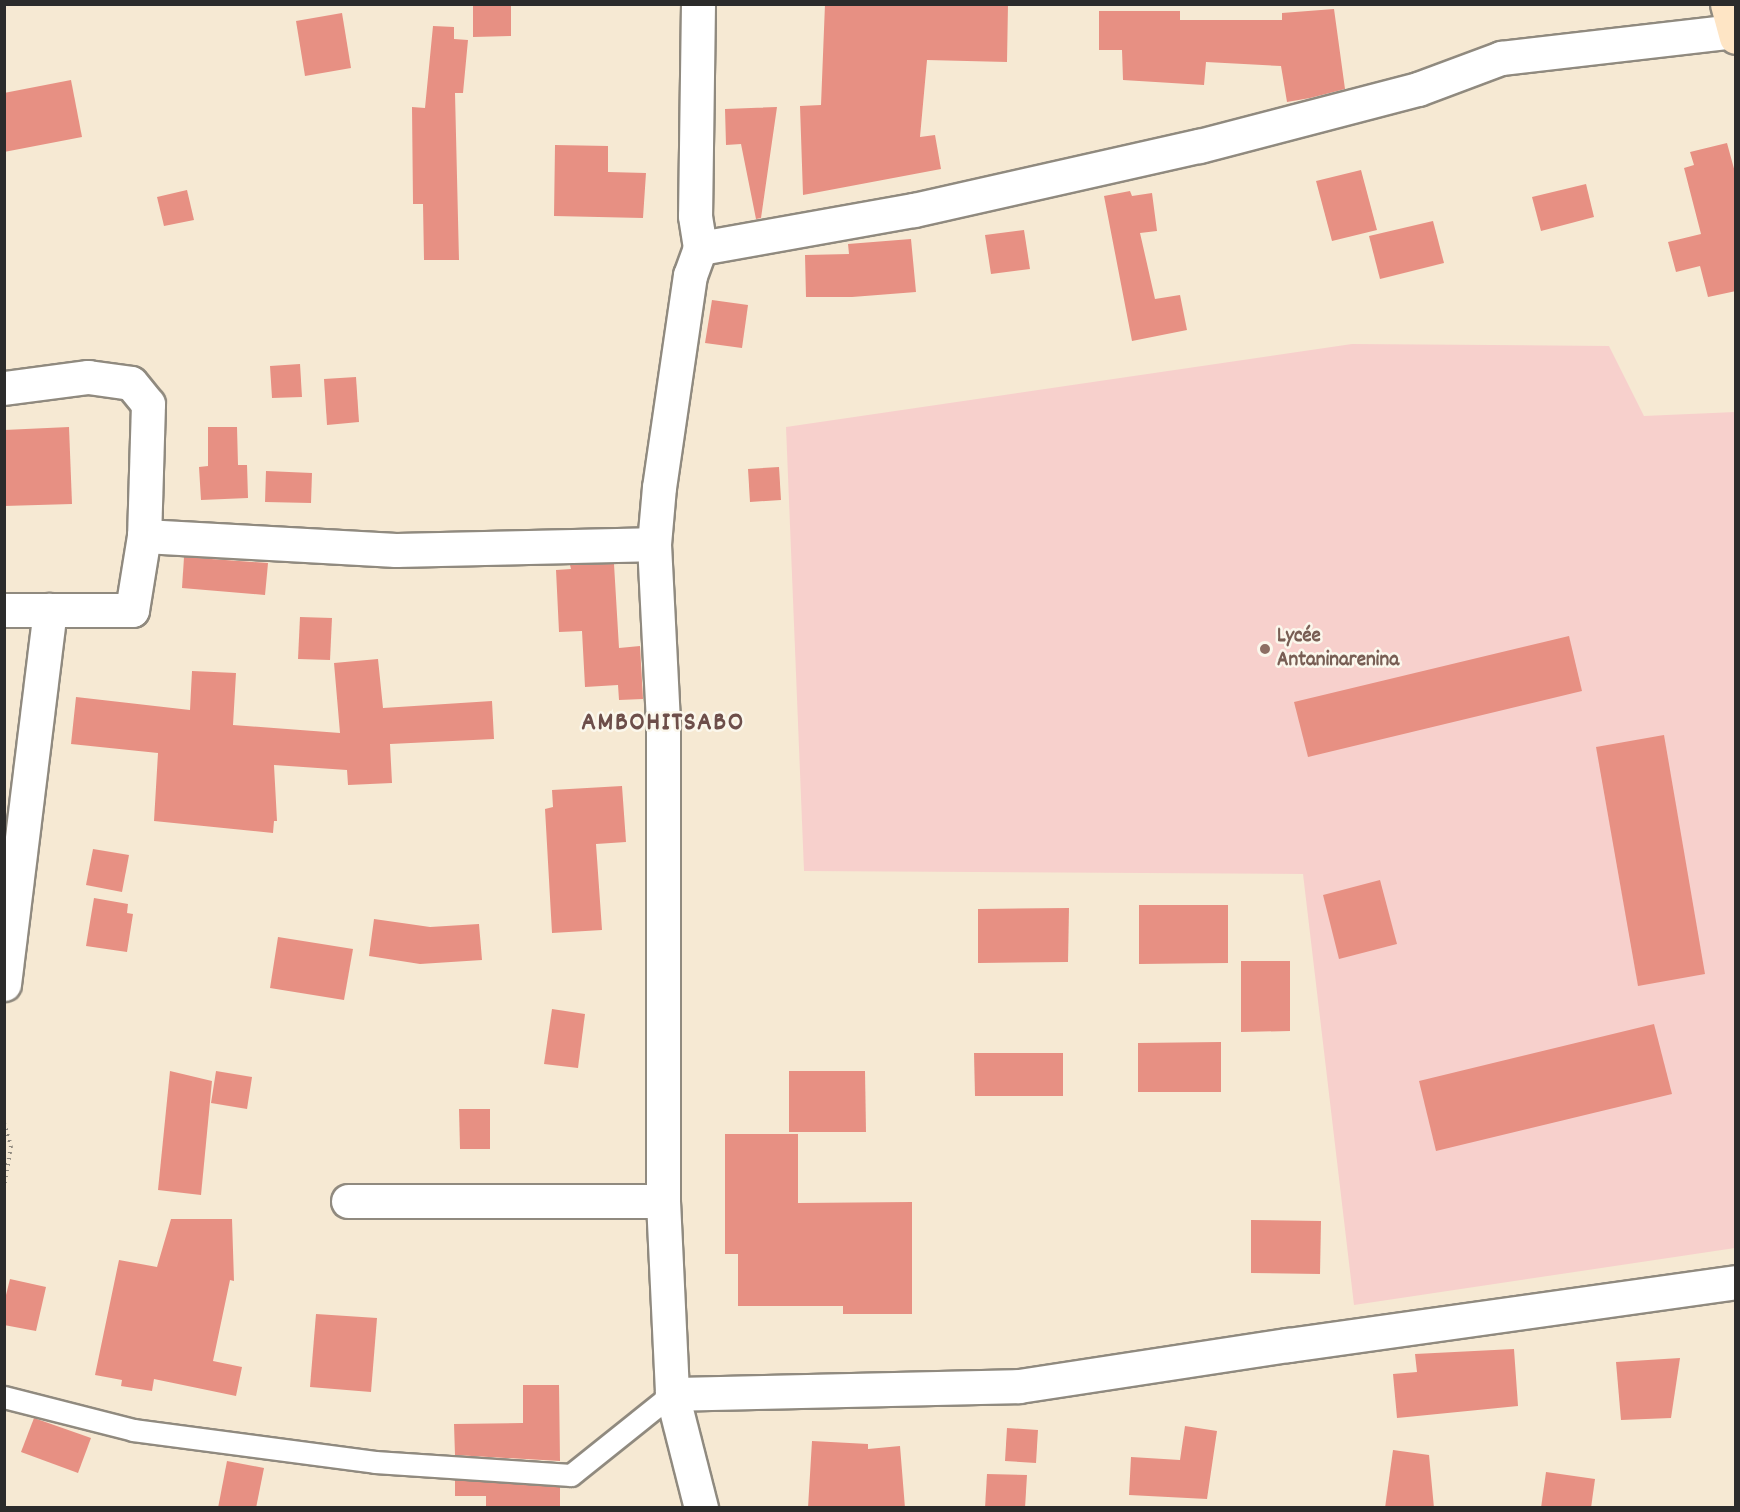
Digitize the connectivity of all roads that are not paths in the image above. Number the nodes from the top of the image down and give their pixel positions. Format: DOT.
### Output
graph roads {
  1 [pos="698,4"];
  2 [pos="1732,24"];
  3 [pos="700,248"];
  4 [pos="4,388"];
  5 [pos="144,536"];
  6 [pos="654,544"];
  7 [pos="4,610"];
  8 [pos="50,610"];
  9 [pos="4,984"];
  10 [pos="348,1201"];
  11 [pos="663,1201"];
  12 [pos="1736,1282"];
  13 [pos="672,1394"];
  14 [pos="4,1398"];
  15 [pos="701,1508"];
  1 -- 3 [label="street"];
  2 -- 3 [label="street"];
  3 -- 6 [label="street"];
  4 -- 5 [label="street"];
  5 -- 6 [label="street"];
  5 -- 8 [label="street"];
  6 -- 11 [label="street"];
  7 -- 8 [label="street"];
  8 -- 9 [label="street"];
  10 -- 11 [label="street"];
  11 -- 13 [label="street"];
  12 -- 13 [label="street"];
  13 -- 14 [label="lane"];
  13 -- 15 [label="street"];
}
